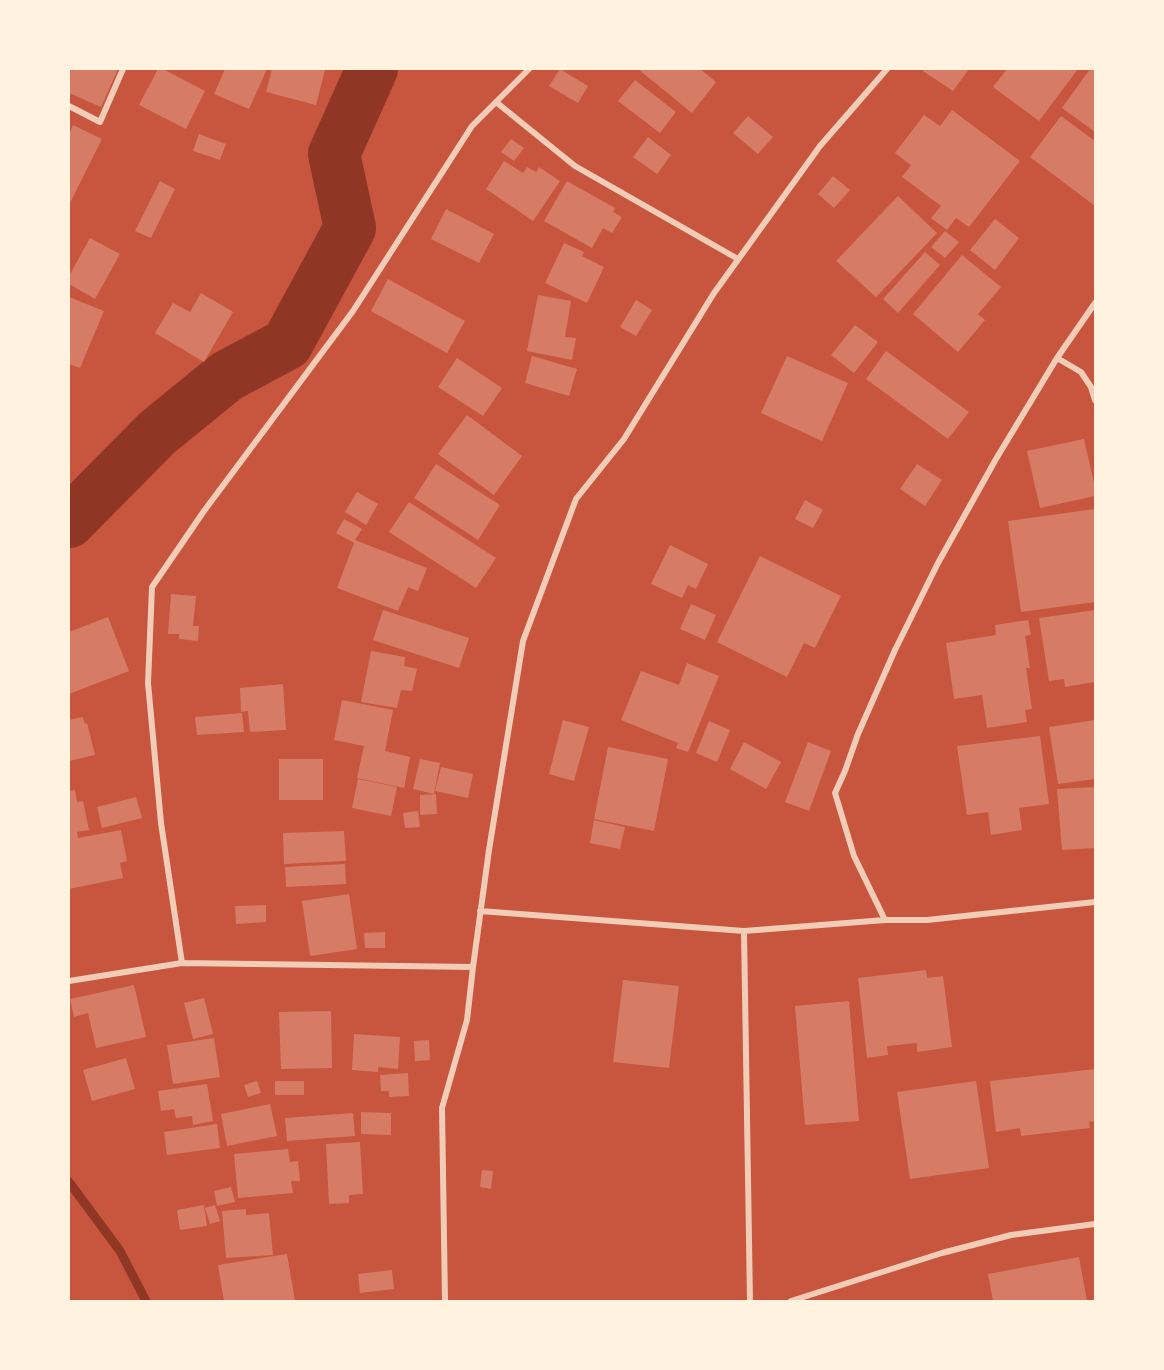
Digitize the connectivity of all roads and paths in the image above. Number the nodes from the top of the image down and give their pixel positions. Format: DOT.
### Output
graph roads {
  1 [pos="123,69"];
  2 [pos="529,69"];
  3 [pos="887,69"];
  4 [pos="496,102"];
  5 [pos="69,106"];
  6 [pos="738,260"];
  7 [pos="1095,303"];
  8 [pos="1057,358"];
  9 [pos="1095,400"];
  10 [pos="1095,902"];
  11 [pos="480,911"];
  12 [pos="885,920"];
  13 [pos="744,931"];
  14 [pos="182,963"];
  15 [pos="473,967"];
  16 [pos="69,981"];
  17 [pos="1095,1224"];
  18 [pos="445,1301"];
  19 [pos="750,1301"];
  20 [pos="791,1301"];
  1 -- 5 [label="street"];
  2 -- 4 [label="street"];
  3 -- 6 [label="street"];
  4 -- 6 [label="street"];
  4 -- 14 [label="street"];
  6 -- 11 [label="street"];
  7 -- 8 [label="street"];
  8 -- 9 [label="street"];
  8 -- 12 [label="street"];
  10 -- 12 [label="street"];
  11 -- 13 [label="street"];
  11 -- 15 [label="street"];
  12 -- 13 [label="street"];
  13 -- 19 [label="street"];
  14 -- 15 [label="street"];
  14 -- 16 [label="street"];
  15 -- 18 [label="street"];
  17 -- 20 [label="street"];
}
